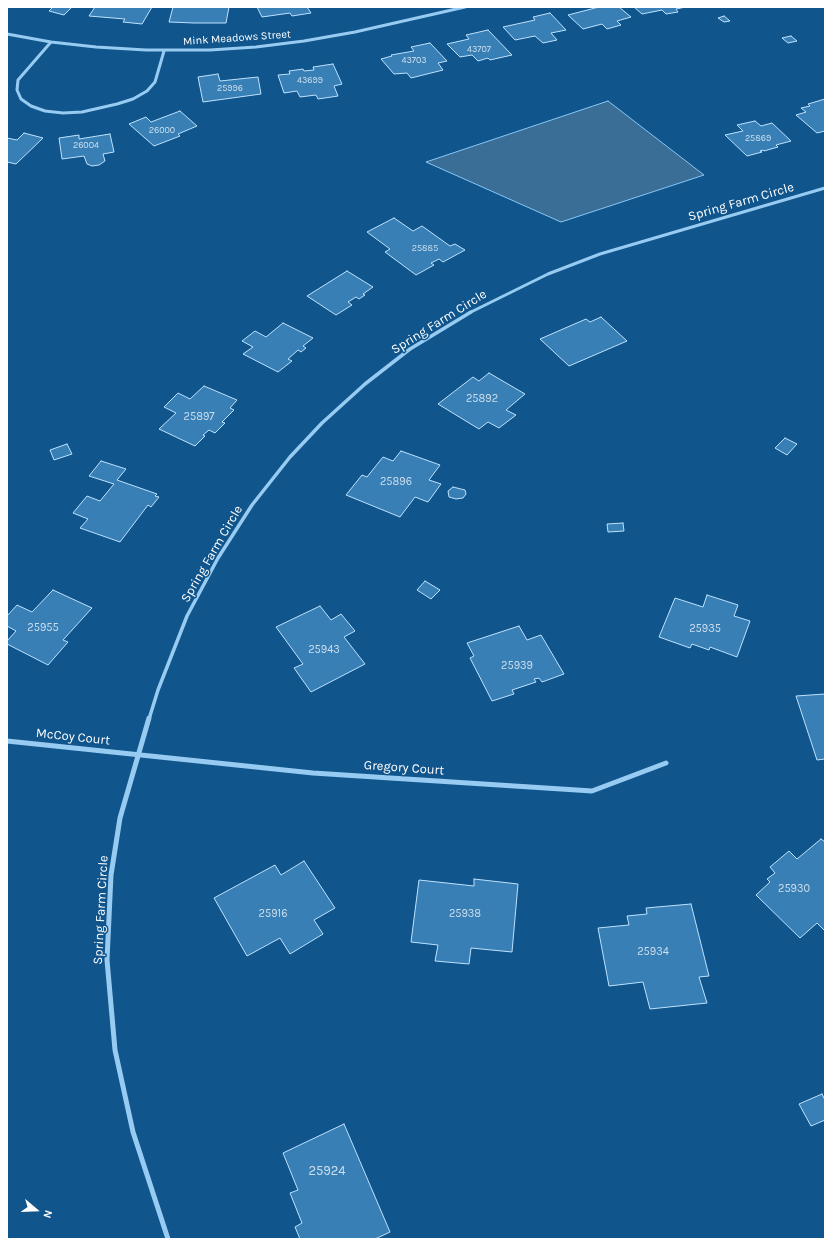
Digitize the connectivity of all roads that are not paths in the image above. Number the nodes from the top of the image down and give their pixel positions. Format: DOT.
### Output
graph roads {
  1 [pos="465,7"];
  2 [pos="7,34"];
  3 [pos="50,42"];
  4 [pos="164,51"];
  5 [pos="825,188"];
  6 [pos="7,742"];
  7 [pos="137,755"];
  8 [pos="666,763"];
  9 [pos="168,1239"];
  1 -- 4 [label="street, Mink Meadows Street"];
  2 -- 3 [label="street, Mink Meadows Street"];
  3 -- 4 [label="street, Mink Meadows Street"];
  3 -- 4 [label="street"];
  5 -- 7 [label="street, Spring Farm Circle"];
  6 -- 7 [label="street, McCoy Court"];
  7 -- 8 [label="street, Gregory Court"];
  7 -- 9 [label="street, Spring Farm Circle"];
}
